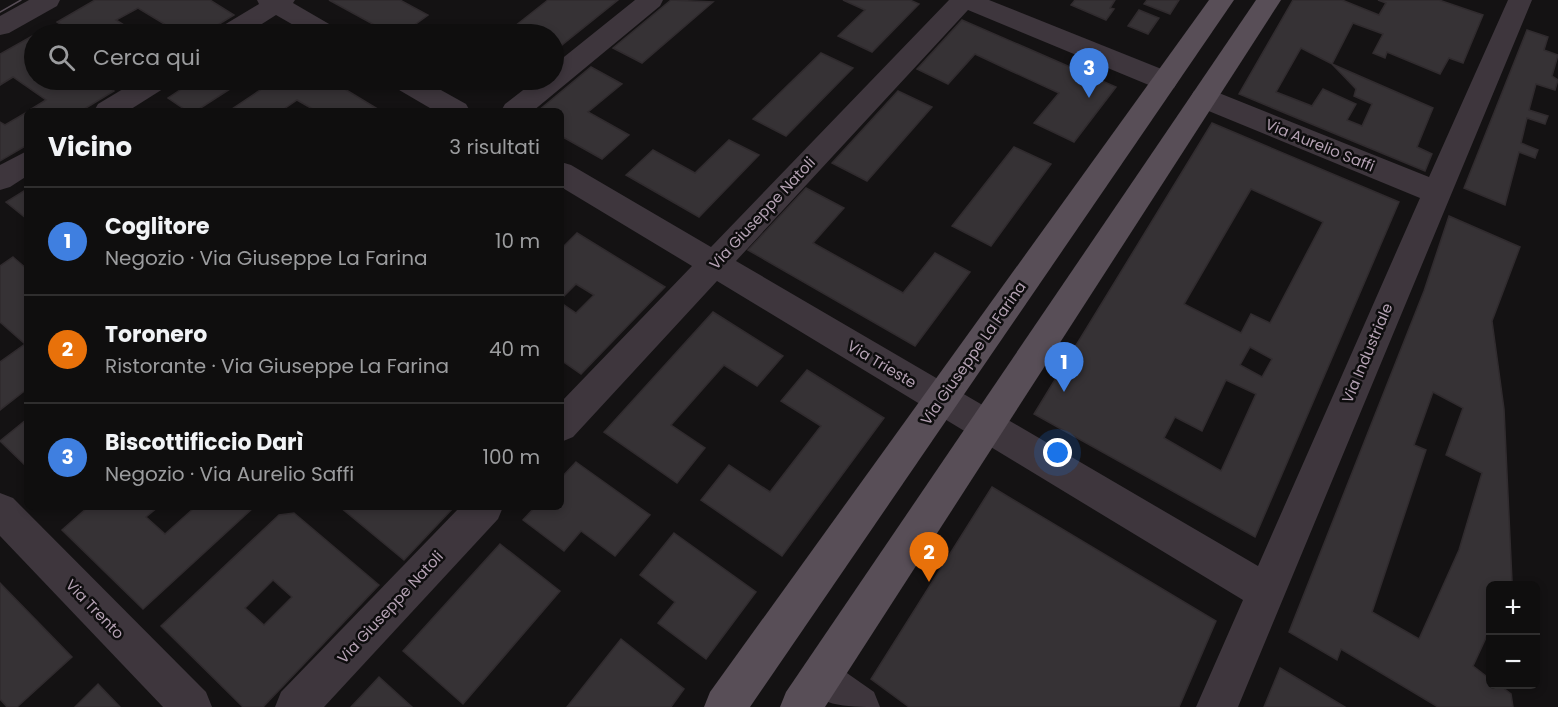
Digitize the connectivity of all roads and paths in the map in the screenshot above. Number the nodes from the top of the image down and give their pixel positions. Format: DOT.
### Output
graph roads {
  1 [pos="48,0"];
  2 [pos="651,0"];
  3 [pos="964,0"];
  4 [pos="1222,0"];
  5 [pos="1269,0"];
  6 [pos="1520,0"];
  7 [pos="276,1"];
  8 [pos="243,24"];
  9 [pos="312,24"];
  10 [pos="0,27"];
  11 [pos="564,71"];
  12 [pos="1165,81"];
  13 [pos="141,90"];
  14 [pos="420,90"];
  15 [pos="541,90"];
  16 [pos="1204,98"];
  17 [pos="113,108"];
  18 [pos="451,108"];
  19 [pos="519,108"];
  20 [pos="24,164"];
  21 [pos="564,175"];
  22 [pos="0,179"];
  23 [pos="1436,192"];
  24 [pos="714,264"];
  25 [pos="941,399"];
  26 [pos="564,423"];
  27 [pos="987,426"];
  28 [pos="481,510"];
  29 [pos="10,517"];
  30 [pos="1265,592"];
  31 [pos="811,693"];
  32 [pos="191,707"];
  33 [pos="296,707"];
  34 [pos="725,707"];
  35 [pos="859,707"];
  36 [pos="1216,707"];
  1 -- 10 [label="street"];
  2 -- 11 [label="street"];
  3 -- 12 [label="street"];
  3 -- 24 [label="street, Via Giuseppe Natoli"];
  4 -- 12 [label="main road, Via Giuseppe La Farina"];
  5 -- 16 [label="main road"];
  6 -- 23 [label="street, Via Industriale"];
  7 -- 8 [label="street"];
  7 -- 9 [label="street"];
  12 -- 25 [label="main road, Via Giuseppe La Farina"];
  13 -- 17 [label="street"];
  14 -- 18 [label="street"];
  15 -- 19 [label="street"];
  16 -- 23 [label="street, Via Aurelio Saffi"];
  16 -- 27 [label="main road"];
  20 -- 22 [label="street"];
  21 -- 24 [label="street, Via Trieste"];
  23 -- 30 [label="street, Via Industriale"];
  24 -- 25 [label="street, Via Trieste"];
  24 -- 26 [label="street, Via Giuseppe Natoli"];
  25 -- 27 [label="street, Via Trieste"];
  25 -- 34 [label="main road, Via Giuseppe La Farina"];
  27 -- 30 [label="street, Via Trieste"];
  27 -- 31 [label="main road"];
  28 -- 33 [label="street, Via Giuseppe Natoli"];
  29 -- 32 [label="street, Via Trento"];
  30 -- 36 [label="street, Via Industriale"];
  31 -- 35 [label="street"];
}
